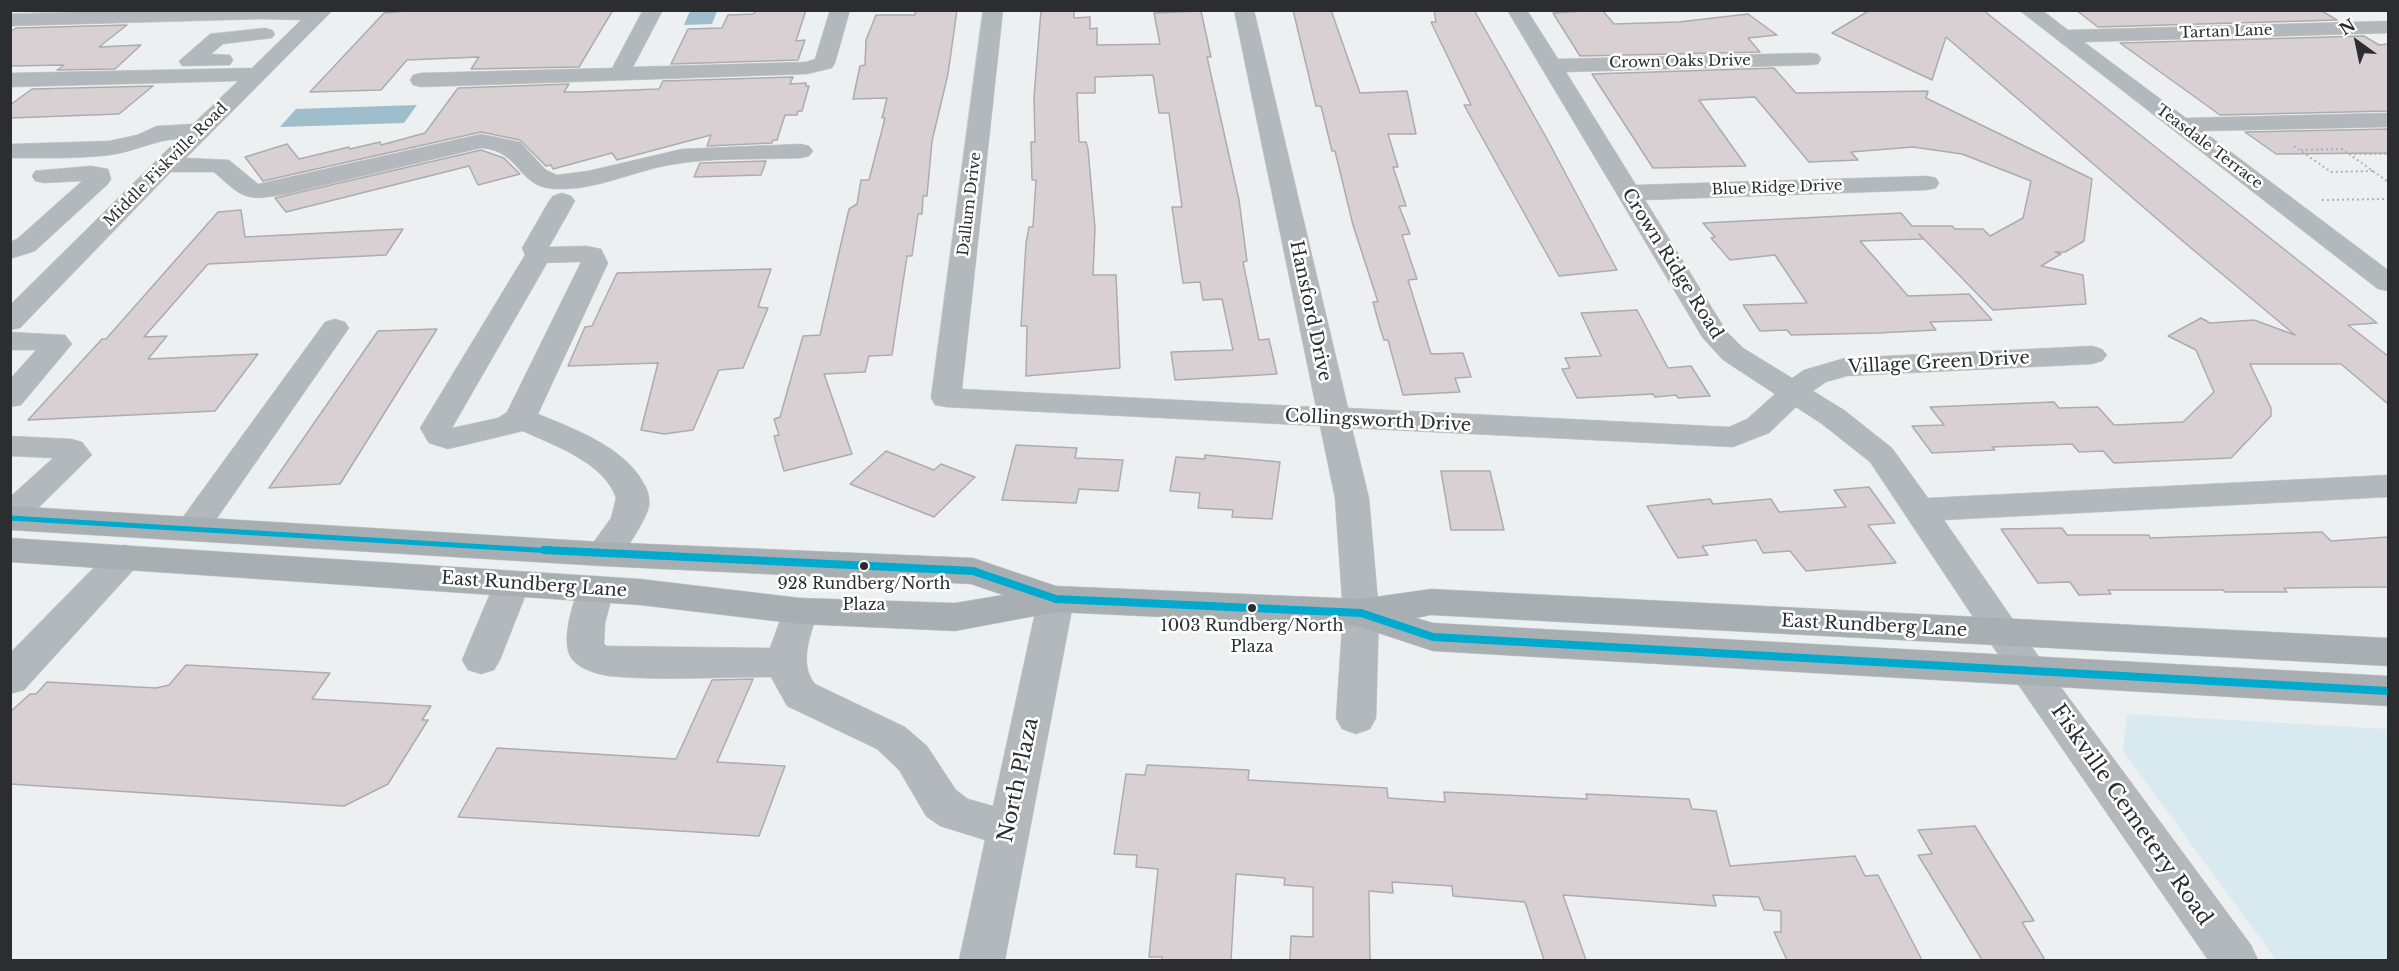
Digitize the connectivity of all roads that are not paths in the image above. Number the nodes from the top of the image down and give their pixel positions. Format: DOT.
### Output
graph roads {
  1 [pos="653,10"];
  2 [pos="840,10"];
  3 [pos="993,10"];
  4 [pos="1244,10"];
  5 [pos="1517,10"];
  6 [pos="2029,10"];
  7 [pos="320,13"];
  8 [pos="10,20"];
  9 [pos="2388,27"];
  10 [pos="300,33"];
  11 [pos="2063,36"];
  12 [pos="275,57"];
  13 [pos="1810,59"];
  14 [pos="190,61"];
  15 [pos="1551,66"];
  16 [pos="10,70"];
  17 [pos="258,74"];
  18 [pos="619,74"];
  19 [pos="10,80"];
  20 [pos="421,80"];
  21 [pos="2388,120"];
  22 [pos="106,126"];
  23 [pos="2180,126"];
  24 [pos="200,131"];
  25 [pos="157,133"];
  26 [pos="10,151"];
  27 [pos="801,151"];
  28 [pos="165,165"];
  29 [pos="44,176"];
  30 [pos="1927,183"];
  31 [pos="138,191"];
  32 [pos="83,193"];
  33 [pos="1628,193"];
  34 [pos="562,201"];
  35 [pos="10,251"];
  36 [pos="538,255"];
  37 [pos="2388,284"];
  38 [pos="13,316"];
  39 [pos="335,328"];
  40 [pos="10,341"];
  41 [pos="2092,355"];
  42 [pos="1792,392"];
  43 [pos="10,398"];
  44 [pos="946,398"];
  45 [pos="520,418"];
  46 [pos="1334,419"];
  47 [pos="10,446"];
  48 [pos="2388,486"];
  49 [pos="1922,510"];
  50 [pos="10,517"];
  51 [pos="192,529"];
  52 [pos="10,550"];
  53 [pos="125,557"];
  54 [pos="599,572"];
  55 [pos="512,584"];
  56 [pos="1056,599"];
  57 [pos="800,611"];
  58 [pos="1361,613"];
  59 [pos="2005,634"];
  60 [pos="2388,652"];
  61 [pos="481,660"];
  62 [pos="785,663"];
  63 [pos="2028,670"];
  64 [pos="10,679"];
  65 [pos="2388,691"];
  66 [pos="1356,718"];
  67 [pos="1009,829"];
  68 [pos="982,960"];
  69 [pos="2235,960"];
  1 -- 18 [label="street"];
  2 -- 18 [label="street"];
  3 -- 44 [label="street, Dallum Drive"];
  4 -- 46 [label="street, Hansford Drive"];
  5 -- 15 [label="street, Crown Ridge Road"];
  6 -- 11 [label="street, Teasdale Terrace"];
  7 -- 8 [label="street"];
  7 -- 10 [label="street, Middle Fiskville Road"];
  9 -- 11 [label="street, Tartan Lane"];
  10 -- 12 [label="street, Middle Fiskville Road"];
  10 -- 14 [label="street"];
  11 -- 23 [label="street, Teasdale Terrace"];
  12 -- 14 [label="street"];
  12 -- 17 [label="street, Middle Fiskville Road"];
  13 -- 15 [label="street, Crown Oaks Drive"];
  14 -- 16 [label="street"];
  15 -- 33 [label="street, Crown Ridge Road"];
  17 -- 19 [label="street"];
  17 -- 24 [label="street, Middle Fiskville Road"];
  18 -- 20 [label="street"];
  21 -- 23 [label="street"];
  22 -- 25 [label="street"];
  23 -- 37 [label="street, Teasdale Terrace"];
  24 -- 25 [label="street"];
  24 -- 28 [label="street, Middle Fiskville Road"];
  25 -- 26 [label="street"];
  27 -- 28 [label="street"];
  28 -- 31 [label="street, Middle Fiskville Road"];
  29 -- 32 [label="street"];
  30 -- 33 [label="street, Blue Ridge Drive"];
  31 -- 32 [label="street"];
  31 -- 38 [label="street, Middle Fiskville Road"];
  32 -- 35 [label="street"];
  33 -- 42 [label="street, Crown Ridge Road"];
  34 -- 36 [label="street"];
  36 -- 45 [label="street"];
  36 -- 45 [label="street"];
  39 -- 51 [label="street"];
  40 -- 43 [label="street"];
  41 -- 42 [label="street, Village Green Drive"];
  42 -- 46 [label="street, Collingsworth Drive"];
  42 -- 49 [label="street, Crown Ridge Road"];
  44 -- 46 [label="street, Collingsworth Drive"];
  45 -- 54 [label="street"];
  46 -- 58 [label="street, Hansford Drive"];
  47 -- 50 [label="street"];
  48 -- 49 [label="street"];
  49 -- 59 [label="street, Crown Ridge Road"];
  50 -- 51 [label="main road, East Rundberg Lane"];
  51 -- 54 [label="main road, East Rundberg Lane"];
  52 -- 53 [label="main road, East Rundberg Lane"];
  53 -- 55 [label="main road, East Rundberg Lane"];
  53 -- 64 [label="street"];
  54 -- 55 [label="main road, East Rundberg Lane"];
  54 -- 56 [label="main road, East Rundberg Lane"];
  54 -- 57 [label="main road, East Rundberg Lane"];
  54 -- 62 [label="street"];
  55 -- 61 [label="street"];
  56 -- 57 [label="main road, East Rundberg Lane"];
  56 -- 58 [label="main road, East Rundberg Lane"];
  56 -- 67 [label="street, North Plaza"];
  57 -- 62 [label="street"];
  58 -- 59 [label="main road, East Rundberg Lane"];
  58 -- 63 [label="main road, East Rundberg Lane"];
  58 -- 66 [label="street, Hansford Drive"];
  59 -- 60 [label="main road, East Rundberg Lane"];
  59 -- 63 [label="street, Crown Ridge Road"];
  62 -- 67 [label="street"];
  63 -- 65 [label="main road, East Rundberg Lane"];
  63 -- 69 [label="street, Fiskville Cemetery Road"];
  67 -- 68 [label="street, North Plaza"];
}
